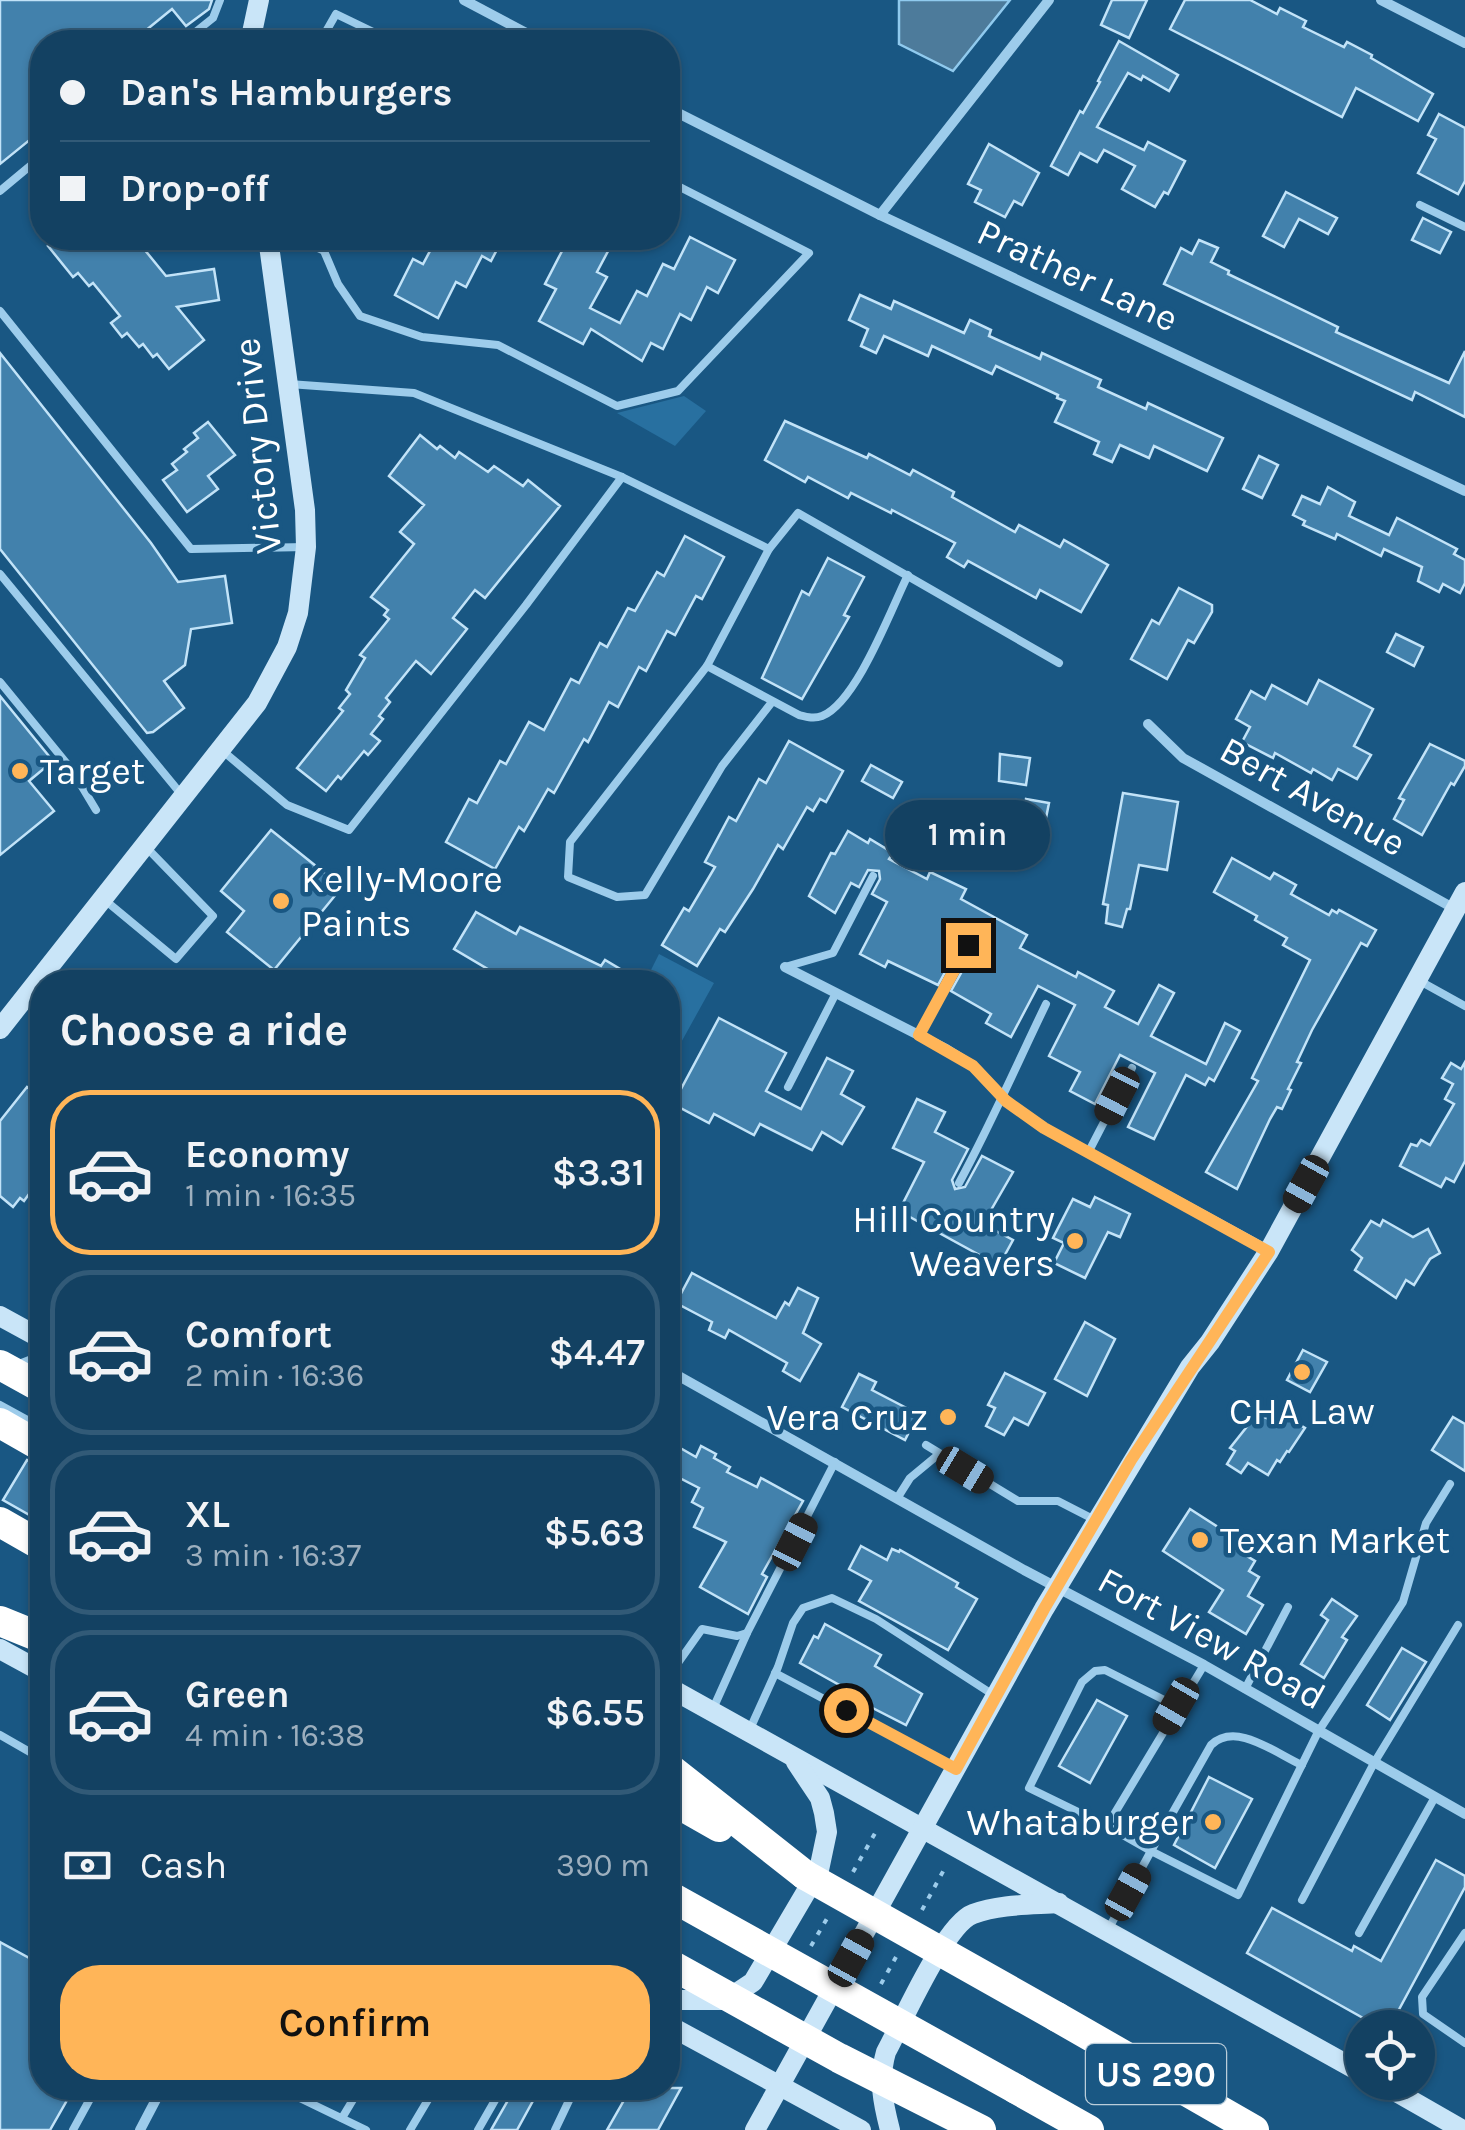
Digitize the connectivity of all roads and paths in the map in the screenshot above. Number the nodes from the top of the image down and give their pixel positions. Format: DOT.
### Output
graph roads {
  1 [pos="220,0"];
  2 [pos="259,0"];
  3 [pos="464,0"];
  4 [pos="1049,0"];
  5 [pos="1381,0"];
  6 [pos="198,30"];
  7 [pos="253,30"];
  8 [pos="327,30"];
  9 [pos="369,30"];
  10 [pos="520,30"];
  11 [pos="1465,43"];
  12 [pos="680,114"];
  13 [pos="30,166"];
  14 [pos="680,187"];
  15 [pos="0,191"];
  16 [pos="1420,205"];
  17 [pos="880,215"];
  18 [pos="1465,227"];
  19 [pos="269,250"];
  20 [pos="322,250"];
  21 [pos="0,311"];
  22 [pos="288,384"];
  23 [pos="622,477"];
  24 [pos="1465,491"];
  25 [pos="306,547"];
  26 [pos="770,549"];
  27 [pos="0,574"];
  28 [pos="908,575"];
  29 [pos="1059,664"];
  30 [pos="707,666"];
  31 [pos="0,682"];
  32 [pos="772,702"];
  33 [pos="1148,724"];
  34 [pos="221,750"];
  35 [pos="184,797"];
  36 [pos="96,810"];
  37 [pos="145,846"];
  38 [pos="874,876"];
  39 [pos="103,899"];
  40 [pos="1460,901"];
  41 [pos="968,945"];
  42 [pos="785,967"];
  43 [pos="53,970"];
  44 [pos="1418,980"];
  45 [pos="836,993"];
  46 [pos="30,999"];
  47 [pos="1046,1004"];
  48 [pos="1465,1006"];
  49 [pos="0,1028"];
  50 [pos="919,1035"];
  51 [pos="1132,1068"];
  52 [pos="788,1088"];
  53 [pos="1001,1095"];
  54 [pos="1088,1153"];
  55 [pos="959,1183"];
  56 [pos="1269,1252"];
  57 [pos="0,1316"];
  58 [pos="30,1332"];
  59 [pos="30,1358"];
  60 [pos="0,1368"];
  61 [pos="680,1377"];
  62 [pos="30,1382"];
  63 [pos="0,1405"];
  64 [pos="30,1421"];
  65 [pos="0,1424"];
  66 [pos="30,1440"];
  67 [pos="926,1445"];
  68 [pos="939,1454"];
  69 [pos="835,1462"];
  70 [pos="1450,1484"];
  71 [pos="898,1497"];
  72 [pos="1096,1520"];
  73 [pos="0,1522"];
  74 [pos="30,1543"];
  75 [pos="1057,1587"];
  76 [pos="1288,1607"];
  77 [pos="0,1621"];
  78 [pos="1458,1625"];
  79 [pos="30,1633"];
  80 [pos="747,1634"];
  81 [pos="0,1649"];
  82 [pos="680,1660"];
  83 [pos="30,1665"];
  84 [pos="1204,1665"];
  85 [pos="775,1673"];
  86 [pos="1245,1689"];
  87 [pos="680,1694"];
  88 [pos="996,1696"];
  89 [pos="1176,1706"];
  90 [pos="712,1712"];
  91 [pos="749,1732"];
  92 [pos="1318,1732"];
  93 [pos="0,1735"];
  94 [pos="30,1752"];
  95 [pos="792,1756"];
  96 [pos="1374,1763"];
  97 [pos="1302,1766"];
  98 [pos="956,1769"];
  99 [pos="680,1776"];
  100 [pos="1435,1798"];
  101 [pos="680,1805"];
  102 [pos="1465,1814"];
  103 [pos="1107,1826"];
  104 [pos="878,1828"];
  105 [pos="923,1828"];
  106 [pos="1151,1851"];
  107 [pos="946,1866"];
  108 [pos="805,1875"];
  109 [pos="850,1878"];
  110 [pos="1302,1900"];
  111 [pos="680,1902"];
  112 [pos="1061,1903"];
  113 [pos="832,1910"];
  114 [pos="918,1918"];
  115 [pos="1108,1930"];
  116 [pos="1465,1932"];
  117 [pos="1359,1933"];
  118 [pos="898,1953"];
  119 [pos="804,1959"];
  120 [pos="680,1970"];
  121 [pos="879,1988"];
  122 [pos="680,2000"];
  123 [pos="680,2032"];
  124 [pos="1465,2042"];
  125 [pos="1345,2063"];
  126 [pos="779,2088"];
  127 [pos="89,2100"];
  128 [pos="156,2100"];
  129 [pos="313,2100"];
  130 [pos="353,2100"];
  131 [pos="428,2100"];
  132 [pos="495,2100"];
  133 [pos="569,2100"];
  134 [pos="1410,2100"];
  135 [pos="342,2118"];
  136 [pos="73,2130"];
  137 [pos="140,2130"];
  138 [pos="366,2130"];
  139 [pos="410,2130"];
  140 [pos="478,2130"];
  141 [pos="555,2130"];
  142 [pos="756,2130"];
  143 [pos="861,2130"];
  144 [pos="890,2130"];
  145 [pos="981,2130"];
  146 [pos="1089,2130"];
  147 [pos="1254,2130"];
  148 [pos="1463,2130"];
  1 -- 6 [label="lane"];
  2 -- 7 [label="main road"];
  3 -- 10 [label="street"];
  4 -- 17 [label="street"];
  5 -- 11 [label="street"];
  8 -- 9 [label="lane"];
  12 -- 17 [label="street, Prather Lane"];
  13 -- 15 [label="lane"];
  14 -- 20 [label="lane"];
  16 -- 18 [label="lane"];
  17 -- 24 [label="street, Prather Lane"];
  19 -- 22 [label="main road, Victory Drive"];
  21 -- 25 [label="lane"];
  22 -- 23 [label="lane"];
  22 -- 25 [label="main road, Victory Drive"];
  23 -- 26 [label="lane"];
  23 -- 34 [label="lane"];
  25 -- 34 [label="main road, Victory Drive"];
  26 -- 28 [label="lane"];
  26 -- 30 [label="lane"];
  27 -- 35 [label="lane"];
  28 -- 29 [label="lane"];
  28 -- 32 [label="lane"];
  30 -- 32 [label="lane"];
  30 -- 32 [label="lane"];
  31 -- 36 [label="lane"];
  33 -- 40 [label="street, Bert Avenue"];
  34 -- 35 [label="main road, Victory Drive"];
  35 -- 37 [label="main road, Victory Drive"];
  37 -- 39 [label="main road, Victory Drive"];
  37 -- 39 [label="lane"];
  38 -- 42 [label="lane"];
  39 -- 43 [label="main road, Victory Drive"];
  40 -- 44 [label="main road"];
  41 -- 50 [label="lane"];
  42 -- 45 [label="street"];
  44 -- 48 [label="lane"];
  44 -- 56 [label="main road"];
  45 -- 50 [label="street"];
  45 -- 52 [label="lane"];
  46 -- 49 [label="main road, Victory Drive"];
  47 -- 53 [label="lane"];
  50 -- 53 [label="street"];
  51 -- 54 [label="lane"];
  53 -- 54 [label="street"];
  53 -- 55 [label="lane"];
  54 -- 56 [label="street"];
  56 -- 72 [label="main road"];
  57 -- 58 [label="main road"];
  59 -- 60 [label="lane"];
  60 -- 62 [label="highway, bridge"];
  61 -- 69 [label="street, Fort View Road"];
  63 -- 64 [label="lane"];
  65 -- 66 [label="highway"];
  67 -- 68 [label="lane"];
  68 -- 71 [label="lane"];
  68 -- 72 [label="lane"];
  69 -- 71 [label="street, Fort View Road"];
  69 -- 80 [label="lane"];
  70 -- 92 [label="lane"];
  71 -- 75 [label="street, Fort View Road"];
  72 -- 75 [label="main road"];
  73 -- 74 [label="highway"];
  75 -- 84 [label="street, Fort View Road"];
  75 -- 88 [label="main road"];
  76 -- 86 [label="lane"];
  77 -- 79 [label="highway"];
  78 -- 96 [label="lane"];
  80 -- 82 [label="lane"];
  80 -- 90 [label="lane"];
  81 -- 83 [label="main road"];
  84 -- 86 [label="street, Fort View Road"];
  84 -- 89 [label="lane"];
  85 -- 88 [label="lane"];
  85 -- 91 [label="lane"];
  85 -- 98 [label="lane"];
  86 -- 92 [label="street, Fort View Road"];
  87 -- 90 [label="main road"];
  88 -- 98 [label="main road"];
  89 -- 103 [label="lane"];
  89 -- 103 [label="lane"];
  90 -- 91 [label="main road"];
  91 -- 95 [label="main road"];
  92 -- 96 [label="street, Fort View Road"];
  92 -- 97 [label="lane"];
  93 -- 94 [label="lane"];
  95 -- 105 [label="main road"];
  95 -- 122 [label="main road"];
  96 -- 100 [label="street, Fort View Road"];
  96 -- 110 [label="lane"];
  97 -- 106 [label="lane"];
  97 -- 106 [label="lane"];
  98 -- 105 [label="main road"];
  99 -- 108 [label="highway"];
  100 -- 102 [label="street, Fort View Road"];
  100 -- 117 [label="lane"];
  101 -- 108 [label="highway, US 290"];
  103 -- 106 [label="lane"];
  104 -- 109 [label="path"];
  105 -- 112 [label="main road"];
  105 -- 126 [label="main road"];
  106 -- 115 [label="lane"];
  107 -- 114 [label="path"];
  108 -- 147 [label="highway, US 290, bridge"];
  111 -- 146 [label="highway, US 290, bridge"];
  112 -- 115 [label="main road"];
  112 -- 144 [label="main road"];
  113 -- 119 [label="path"];
  115 -- 125 [label="main road"];
  116 -- 124 [label="lane"];
  118 -- 121 [label="path"];
  120 -- 145 [label="highway, bridge"];
  123 -- 126 [label="main road"];
  126 -- 142 [label="main road"];
  126 -- 143 [label="main road"];
  127 -- 136 [label="lane"];
  128 -- 137 [label="street"];
  129 -- 135 [label="lane"];
  130 -- 135 [label="lane"];
  131 -- 139 [label="lane"];
  132 -- 140 [label="lane"];
  133 -- 141 [label="lane"];
  134 -- 148 [label="main road"];
  135 -- 138 [label="lane"];
}
